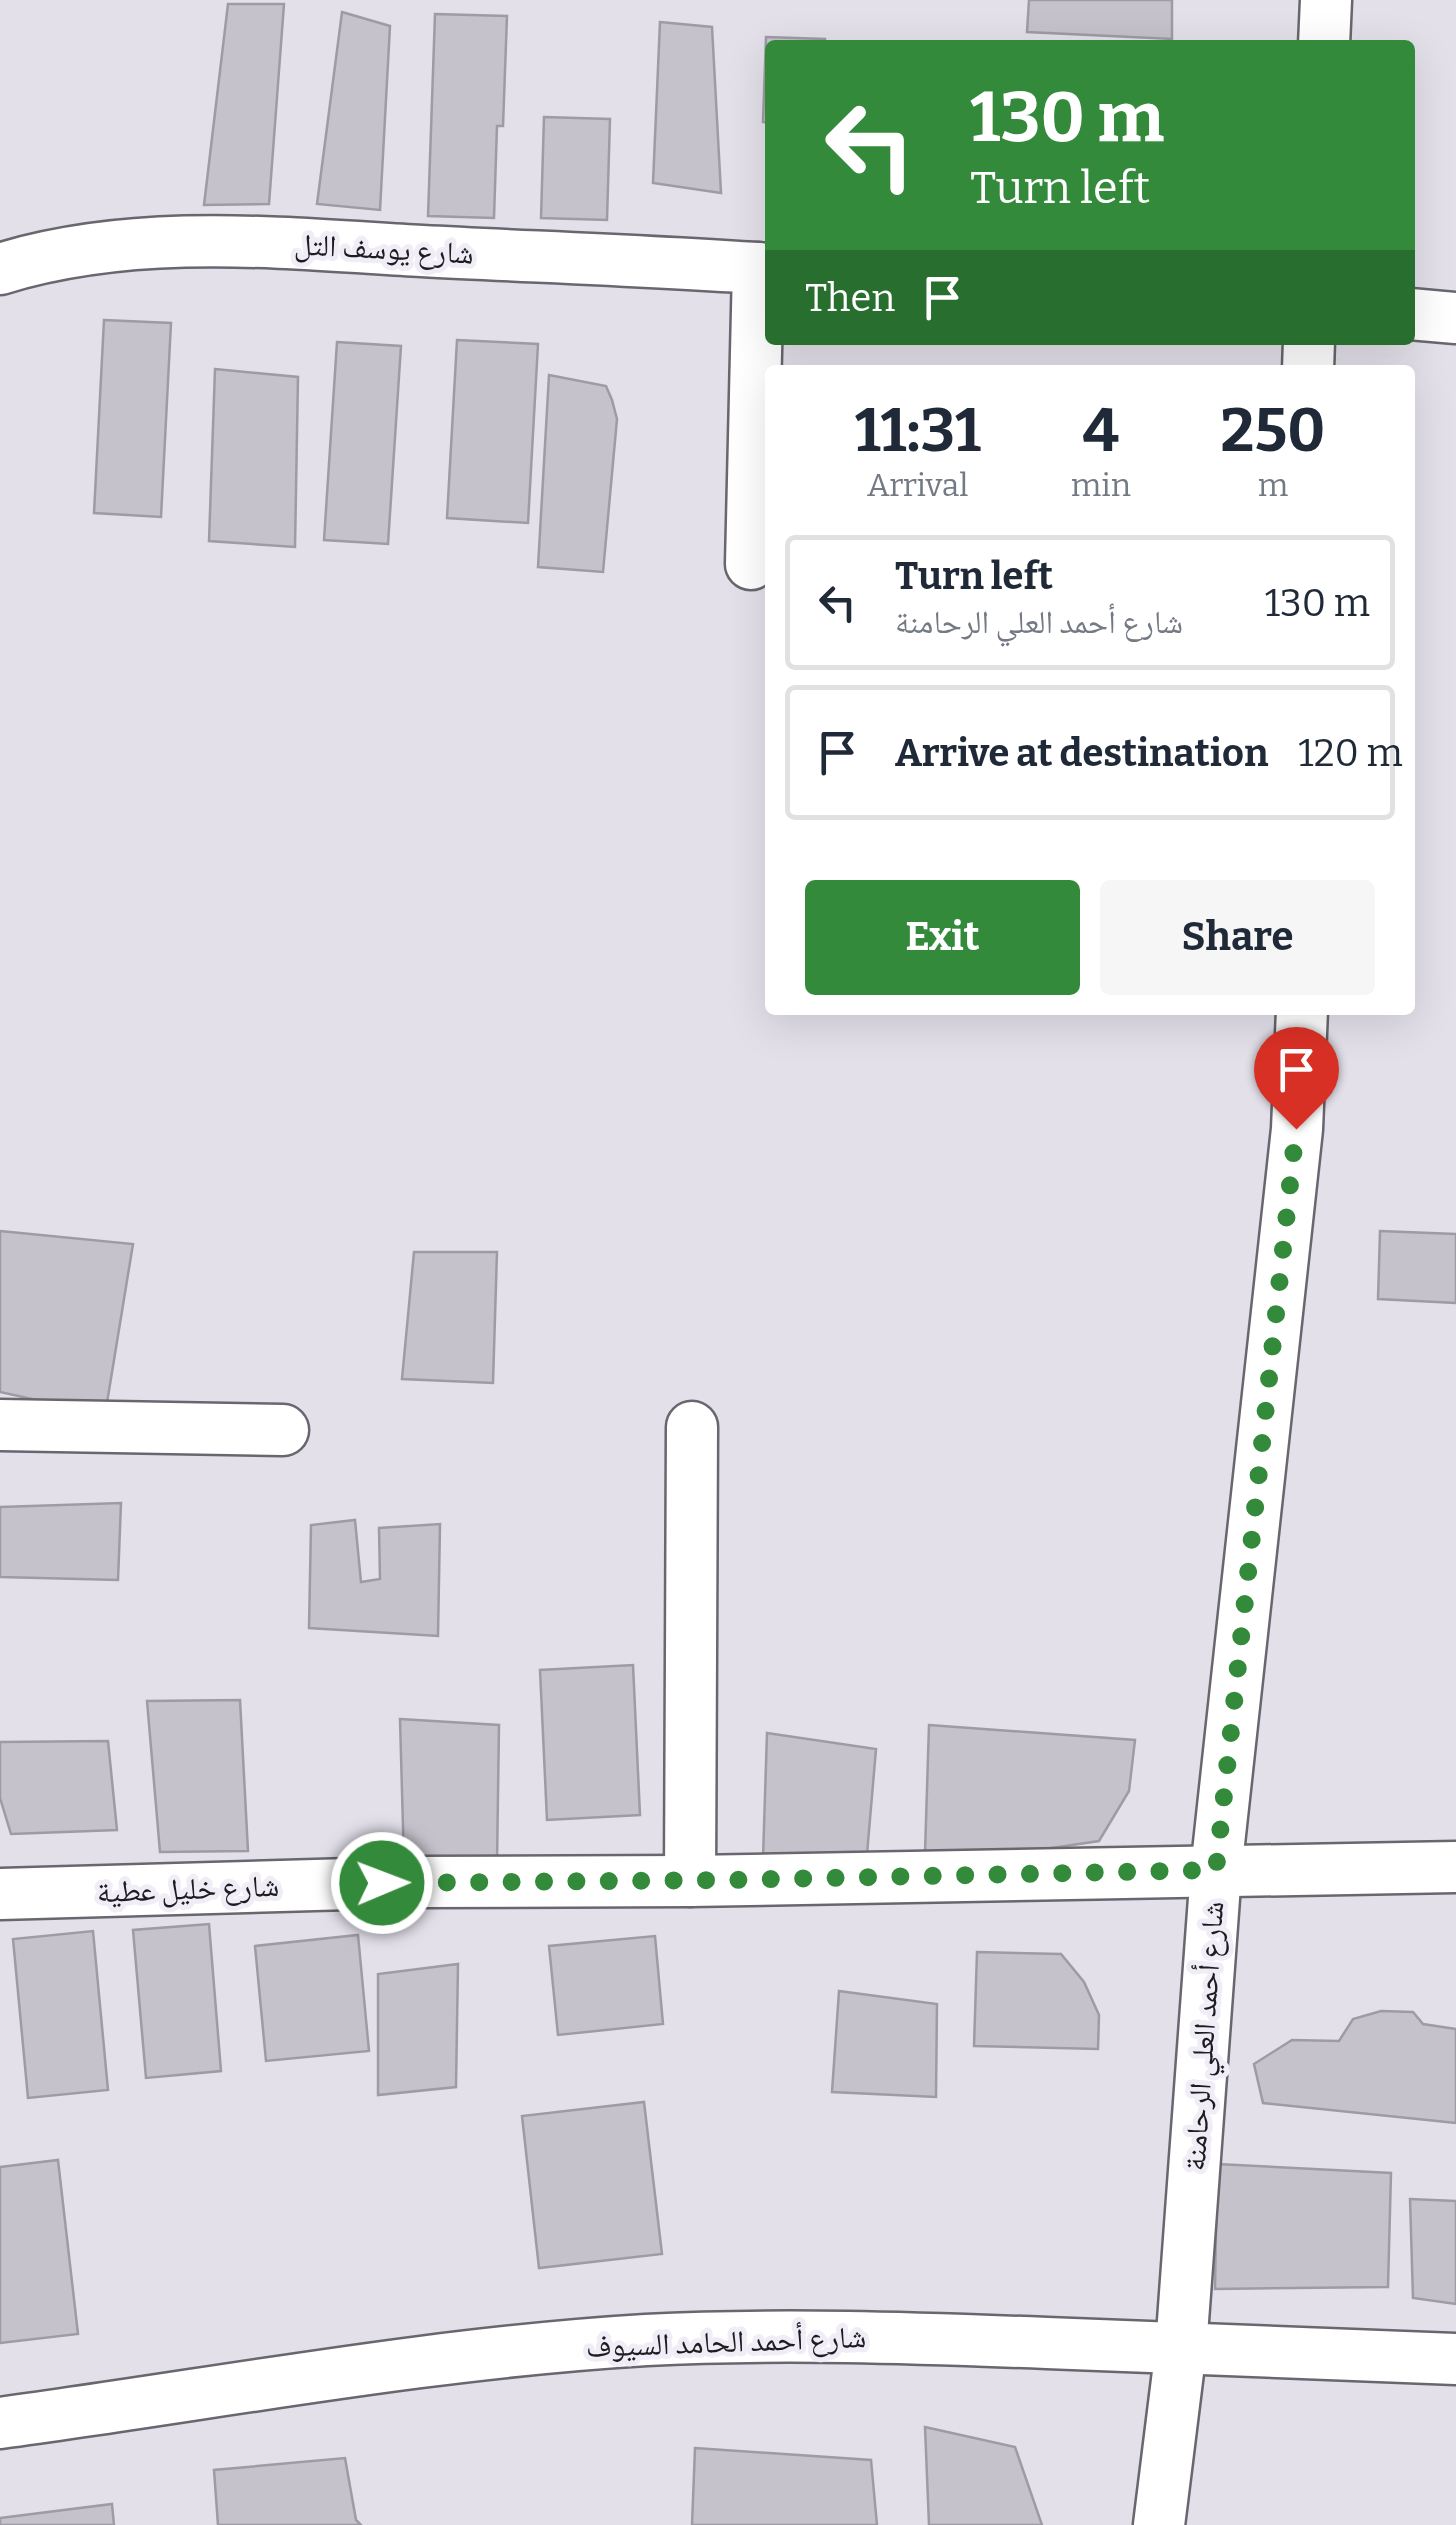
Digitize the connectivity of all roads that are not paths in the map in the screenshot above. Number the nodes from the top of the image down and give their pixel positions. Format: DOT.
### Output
graph roads {
  1 [pos="1326,0"];
  2 [pos="1324,40"];
  3 [pos="764,268"];
  4 [pos="0,269"];
  5 [pos="1415,314"];
  6 [pos="1456,318"];
  7 [pos="751,564"];
  8 [pos="1302,1015"];
  9 [pos="0,1425"];
  10 [pos="692,1428"];
  11 [pos="283,1430"];
  12 [pos="1456,1866"];
  13 [pos="1216,1870"];
  14 [pos="690,1881"];
  15 [pos="0,1894"];
  16 [pos="1181,2348"];
  17 [pos="1456,2359"];
  18 [pos="0,2424"];
  19 [pos="1159,2525"];
  1 -- 2 [label="street"];
  3 -- 4 [label="street, شارع يوسف التل"];
  3 -- 7 [label="street"];
  5 -- 6 [label="street"];
  8 -- 13 [label="street, شارع أحمد العلي الرحامنة"];
  9 -- 11 [label="street"];
  10 -- 14 [label="street"];
  12 -- 13 [label="street, شارع خليل عطية"];
  13 -- 14 [label="street, شارع خليل عطية"];
  13 -- 16 [label="street, شارع أحمد العلي الرحامنة"];
  14 -- 15 [label="street, شارع خليل عطية"];
  16 -- 17 [label="street, شارع أحمد الحامد السيوف"];
  16 -- 18 [label="street, شارع أحمد الحامد السيوف"];
  16 -- 19 [label="street, شارع أحمد العلي الرحامنة"];
}
